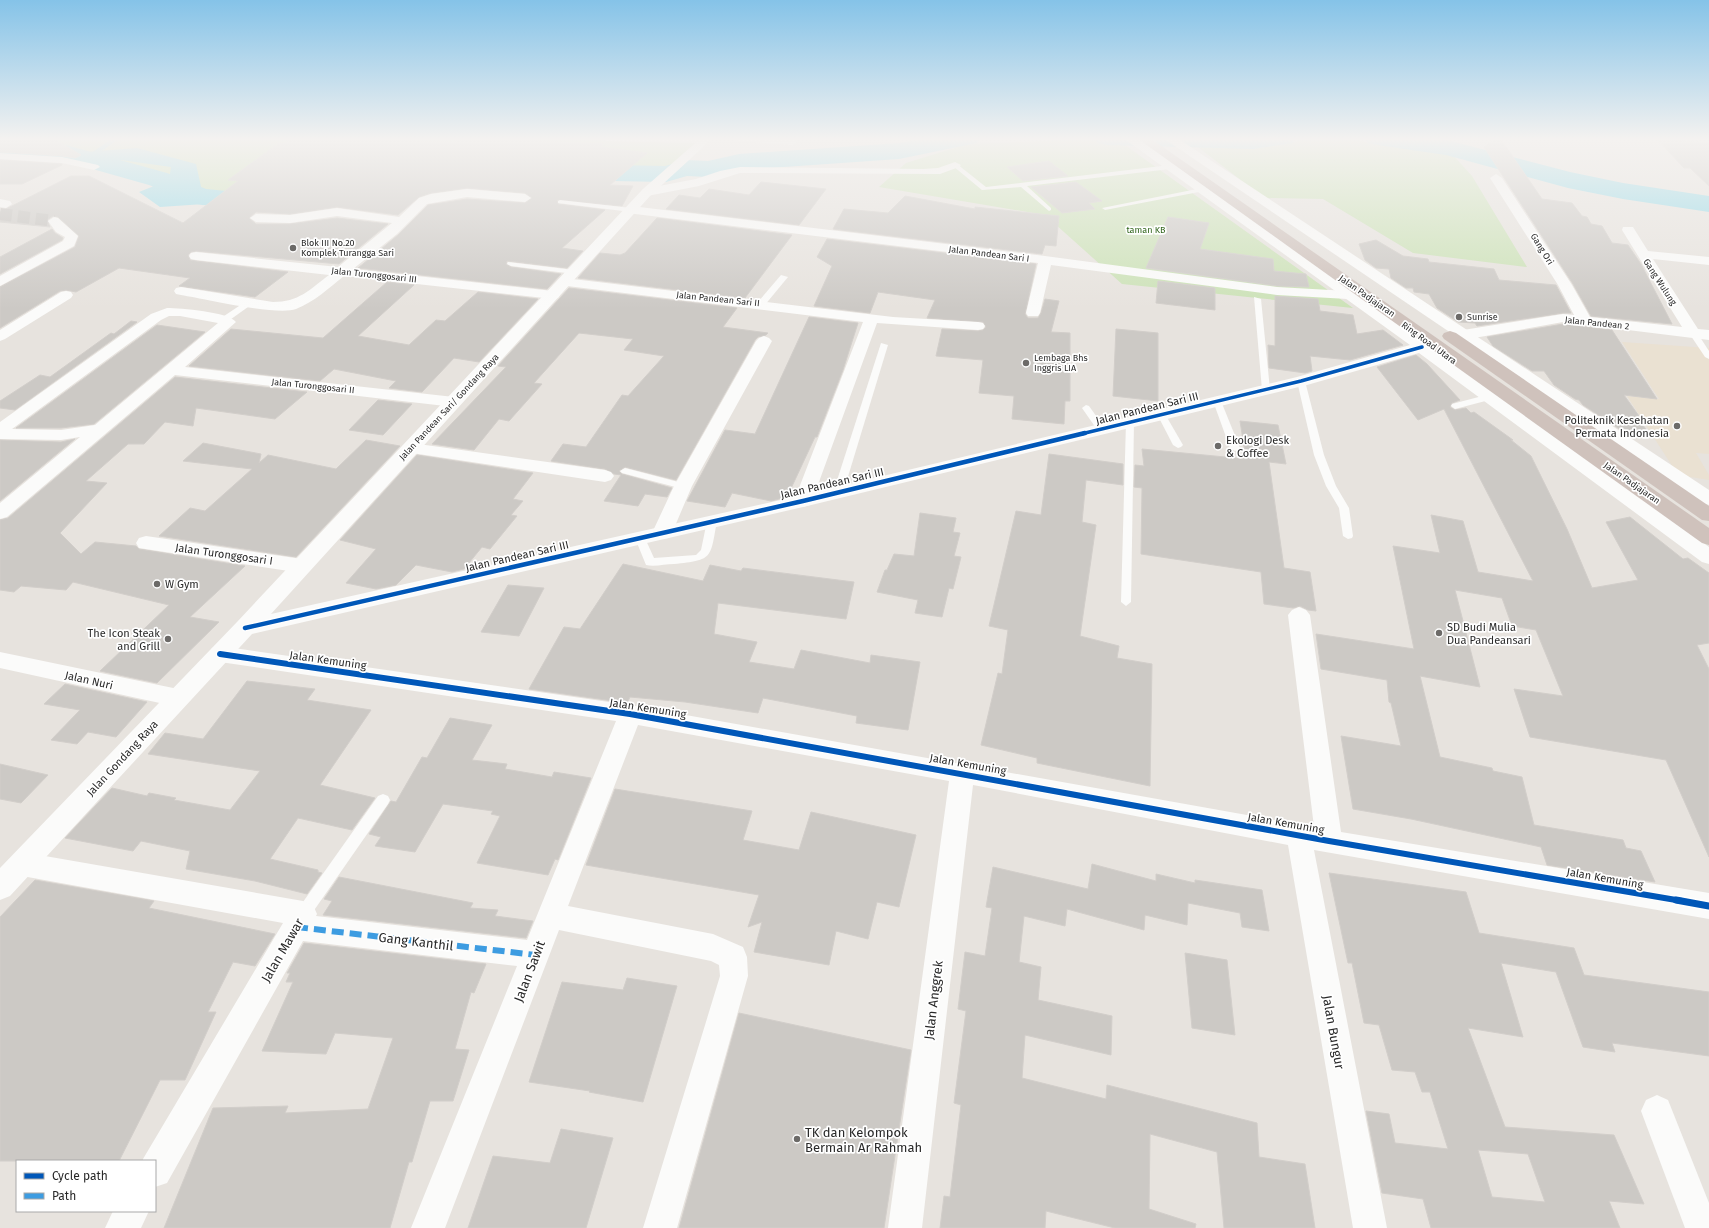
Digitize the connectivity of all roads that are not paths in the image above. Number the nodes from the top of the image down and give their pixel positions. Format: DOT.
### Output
graph roads {
  1 [pos="450,195"];
  2 [pos="494,195"];
  3 [pos="644,195"];
  4 [pos="1036,195"];
  5 [pos="1173,195"];
  6 [pos="1209,195"];
  7 [pos="1231,195"];
  8 [pos="1239,195"];
  9 [pos="1242,195"];
  10 [pos="1507,195"];
  11 [pos="525,198"];
  12 [pos="560,202"];
  13 [pos="1105,208"];
  14 [pos="1049,209"];
  15 [pos="631,210"];
  16 [pos="256,218"];
  17 [pos="54,221"];
  18 [pos="402,221"];
  19 [pos="1628,230"];
  20 [pos="1642,254"];
  21 [pos="196,256"];
  22 [pos="1044,260"];
  23 [pos="1709,261"];
  24 [pos="511,264"];
  25 [pos="341,272"];
  26 [pos="784,277"];
  27 [pos="0,282"];
  28 [pos="564,283"];
  29 [pos="181,291"];
  30 [pos="66,295"];
  31 [pos="1348,295"];
  32 [pos="1257,299"];
  33 [pos="251,302"];
  34 [pos="761,304"];
  35 [pos="1033,313"];
  36 [pos="872,319"];
  37 [pos="224,320"];
  38 [pos="1585,321"];
  39 [pos="978,326"];
  40 [pos="1693,333"];
  41 [pos="1463,335"];
  42 [pos="1709,335"];
  43 [pos="0,336"];
  44 [pos="764,341"];
  45 [pos="884,345"];
  46 [pos="1422,347"];
  47 [pos="1709,357"];
  48 [pos="172,370"];
  49 [pos="1301,381"];
  50 [pos="1266,390"];
  51 [pos="1490,397"];
  52 [pos="1217,401"];
  53 [pos="454,402"];
  54 [pos="1560,405"];
  55 [pos="1455,406"];
  56 [pos="1086,408"];
  57 [pos="1161,414"];
  58 [pos="1130,422"];
  59 [pos="100,429"];
  60 [pos="0,430"];
  61 [pos="1101,430"];
  62 [pos="0,434"];
  63 [pos="1178,445"];
  64 [pos="411,448"];
  65 [pos="1235,448"];
  66 [pos="625,471"];
  67 [pos="605,476"];
  68 [pos="683,486"];
  69 [pos="838,493"];
  70 [pos="1709,499"];
  71 [pos="803,501"];
  72 [pos="0,513"];
  73 [pos="1709,515"];
  74 [pos="712,521"];
  75 [pos="662,533"];
  76 [pos="1348,536"];
  77 [pos="640,538"];
  78 [pos="1709,538"];
  79 [pos="146,543"];
  80 [pos="1709,557"];
  81 [pos="302,566"];
  82 [pos="1126,602"];
  83 [pos="1299,614"];
  84 [pos="245,628"];
  85 [pos="220,654"];
  86 [pos="0,660"];
  87 [pos="178,698"];
  88 [pos="630,714"];
  89 [pos="962,773"];
  90 [pos="383,800"];
  91 [pos="1299,836"];
  92 [pos="1329,841"];
  93 [pos="22,864"];
  94 [pos="0,887"];
  95 [pos="1709,906"];
  96 [pos="551,915"];
  97 [pos="299,921"];
  98 [pos="536,955"];
  99 [pos="1657,1111"];
  100 [pos="156,1169"];
  101 [pos="131,1212"];
  102 [pos="122,1228"];
  103 [pos="428,1228"];
  104 [pos="660,1228"];
  105 [pos="905,1228"];
  106 [pos="1370,1228"];
  107 [pos="1702,1228"];
  1 -- 18 [label="street"];
  2 -- 11 [label="street"];
  3 -- 15 [label="street, Jalan Pandean Sari/ Gondang Raya"];
  4 -- 14 [label="lane"];
  5 -- 13 [label="lane"];
  6 -- 31 [label="street, Ring Road Utara"];
  7 -- 78 [label="highway, Jalan Padjajaran"];
  8 -- 54 [label="highway, Jalan Padjajaran"];
  9 -- 41 [label="street"];
  10 -- 38 [label="street, Gang Ori"];
  12 -- 15 [label="lane"];
  15 -- 22 [label="street, Jalan Pandean Sari I"];
  15 -- 28 [label="street, Jalan Pandean Sari/ Gondang Raya"];
  16 -- 18 [label="street"];
  17 -- 27 [label="street"];
  18 -- 25 [label="street"];
  19 -- 20 [label="street, Gang Wulung"];
  20 -- 23 [label="street"];
  20 -- 40 [label="street, Gang Wulung"];
  21 -- 25 [label="street, Jalan Turonggosari III"];
  22 -- 31 [label="street, Jalan Pandean Sari I"];
  22 -- 35 [label="street"];
  24 -- 28 [label="lane"];
  25 -- 28 [label="street, Jalan Turonggosari III"];
  25 -- 33 [label="street"];
  26 -- 34 [label="lane"];
  28 -- 34 [label="street, Jalan Pandean Sari II"];
  28 -- 53 [label="street, Jalan Pandean Sari/ Gondang Raya"];
  29 -- 33 [label="street"];
  30 -- 43 [label="street"];
  31 -- 46 [label="street, Ring Road Utara"];
  32 -- 50 [label="lane"];
  33 -- 37 [label="lane"];
  34 -- 36 [label="street, Jalan Pandean Sari II"];
  36 -- 39 [label="street, Jalan Pandean Sari II"];
  36 -- 71 [label="street"];
  37 -- 48 [label="street"];
  37 -- 60 [label="street"];
  38 -- 40 [label="street, Jalan Pandean 2"];
  38 -- 41 [label="street, Jalan Pandean 2"];
  40 -- 42 [label="street, Jalan Pandean 2"];
  40 -- 47 [label="lane"];
  41 -- 54 [label="street"];
  44 -- 68 [label="street"];
  45 -- 69 [label="lane"];
  46 -- 49 [label="street, Jalan Pandean Sari III"];
  46 -- 51 [label="street, Ring Road Utara"];
  48 -- 53 [label="street, Jalan Turonggosari II"];
  48 -- 59 [label="street"];
  49 -- 50 [label="street, Jalan Pandean Sari III"];
  49 -- 76 [label="lane"];
  50 -- 52 [label="street, Jalan Pandean Sari III"];
  51 -- 55 [label="lane"];
  51 -- 80 [label="street, Ring Road Utara"];
  52 -- 57 [label="street, Jalan Pandean Sari III"];
  52 -- 65 [label="lane"];
  53 -- 64 [label="street, Jalan Pandean Sari/ Gondang Raya"];
  54 -- 70 [label="street"];
  54 -- 73 [label="highway, Jalan Padjajaran"];
  56 -- 61 [label="lane"];
  57 -- 58 [label="street, Jalan Pandean Sari III"];
  57 -- 63 [label="lane"];
  58 -- 61 [label="street, Jalan Pandean Sari III"];
  58 -- 82 [label="lane"];
  59 -- 62 [label="street"];
  59 -- 72 [label="street"];
  61 -- 69 [label="street, Jalan Pandean Sari III"];
  64 -- 67 [label="street"];
  64 -- 81 [label="street, Jalan Pandean Sari/ Gondang Raya"];
  66 -- 68 [label="lane"];
  68 -- 75 [label="street"];
  69 -- 71 [label="street, Jalan Pandean Sari III"];
  71 -- 74 [label="street, Jalan Pandean Sari III"];
  74 -- 75 [label="street, Jalan Pandean Sari III"];
  74 -- 77 [label="lane"];
  75 -- 77 [label="street, Jalan Pandean Sari III"];
  77 -- 84 [label="street, Jalan Pandean Sari III"];
  79 -- 81 [label="street, Jalan Turonggosari I"];
  81 -- 84 [label="street, Jalan Pandean Sari/ Gondang Raya"];
  83 -- 92 [label="street, Jalan Kemuning"];
  84 -- 85 [label="street, Jalan Gondang Raya"];
  85 -- 87 [label="street, Jalan Gondang Raya"];
  85 -- 88 [label="street, Jalan Kemuning"];
  86 -- 87 [label="street, Jalan Nuri"];
  87 -- 93 [label="street, Jalan Gondang Raya"];
  88 -- 89 [label="street, Jalan Kemuning"];
  88 -- 96 [label="street, Jalan Sawit"];
  89 -- 91 [label="street, Jalan Kemuning"];
  89 -- 105 [label="street, Jalan Anggrek"];
  90 -- 97 [label="lane"];
  91 -- 92 [label="street, Jalan Kemuning"];
  91 -- 106 [label="street, Jalan Bungur"];
  92 -- 95 [label="street, Jalan Kemuning"];
  93 -- 94 [label="street, Jalan Gondang Raya"];
  93 -- 97 [label="street, Jalan Mawar"];
  96 -- 98 [label="street, Jalan Sawit"];
  96 -- 104 [label="street"];
  97 -- 98 [label="street, Gang Kanthil"];
  97 -- 100 [label="street, Jalan Mawar"];
  98 -- 103 [label="street, Jalan Sawit"];
  99 -- 107 [label="street"];
  101 -- 102 [label="street"];
}
